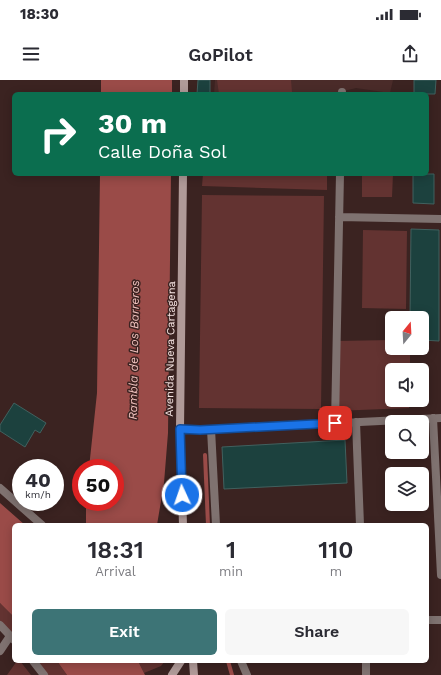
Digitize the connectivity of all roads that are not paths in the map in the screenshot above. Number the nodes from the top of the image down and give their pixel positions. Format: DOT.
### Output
graph roads {
  1 [pos="184,80"];
  2 [pos="184,92"];
  3 [pos="183,176"];
  4 [pos="340,176"];
  5 [pos="339,218"];
  6 [pos="441,219"];
  7 [pos="437,418"];
  8 [pos="356,422"];
  9 [pos="335,423"];
  10 [pos="180,429"];
  11 [pos="211,429"];
  12 [pos="0,488"];
  13 [pos="440,513"];
  14 [pos="40,523"];
  15 [pos="184,523"];
  16 [pos="216,523"];
  17 [pos="360,523"];
  18 [pos="441,575"];
  19 [pos="429,620"];
  20 [pos="441,620"];
  21 [pos="0,625"];
  22 [pos="12,638"];
  23 [pos="0,651"];
  24 [pos="35,663"];
  25 [pos="180,663"];
  26 [pos="193,663"];
  27 [pos="241,663"];
  28 [pos="366,663"];
  29 [pos="44,675"];
  30 [pos="172,675"];
  31 [pos="194,675"];
  32 [pos="247,675"];
  33 [pos="366,675"];
  1 -- 2 [label="main road"];
  3 -- 10 [label="main road, Avenida Nueva Cartagena"];
  4 -- 5 [label="street"];
  5 -- 6 [label="street"];
  5 -- 9 [label="street"];
  7 -- 8 [label="street"];
  7 -- 13 [label="street"];
  8 -- 9 [label="street"];
  8 -- 17 [label="street"];
  9 -- 11 [label="street"];
  10 -- 11 [label="street"];
  10 -- 15 [label="main road, Avenida Nueva Cartagena"];
  11 -- 16 [label="street"];
  12 -- 14 [label="street"];
  13 -- 18 [label="street"];
  19 -- 20 [label="street"];
  21 -- 22 [label="street"];
  22 -- 23 [label="street"];
  24 -- 29 [label="street"];
  25 -- 30 [label="main road"];
  26 -- 31 [label="main road"];
  27 -- 32 [label="street"];
  28 -- 33 [label="street"];
}
